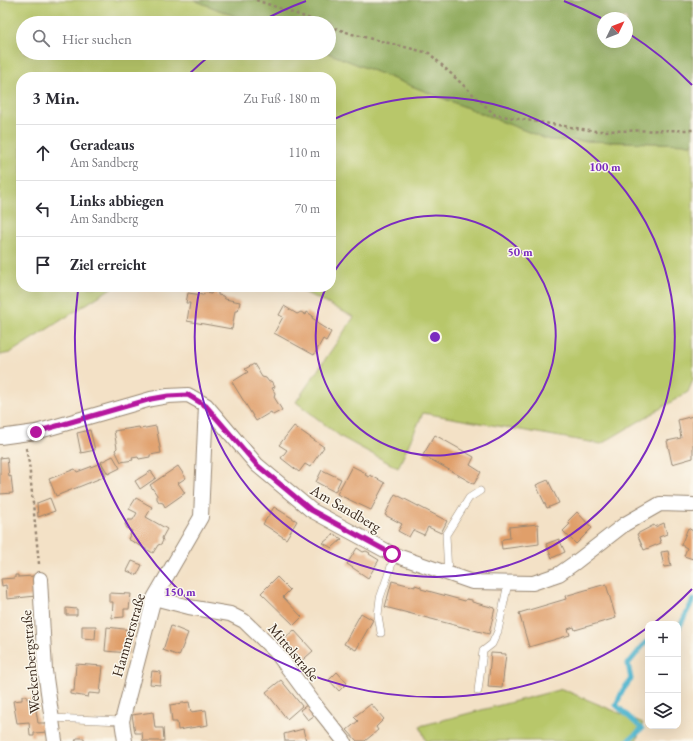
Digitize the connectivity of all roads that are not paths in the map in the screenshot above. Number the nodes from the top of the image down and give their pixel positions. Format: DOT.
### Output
graph roads {
  1 [pos="206,406"];
  2 [pos="0,437"];
  3 [pos="480,491"];
  4 [pos="693,505"];
  5 [pos="395,555"];
  6 [pos="448,574"];
  7 [pos="40,579"];
  8 [pos="508,582"];
  9 [pos="154,598"];
  10 [pos="380,633"];
  11 [pos="478,691"];
  12 [pos="52,718"];
  13 [pos="122,721"];
  14 [pos="54,741"];
  15 [pos="125,741"];
  16 [pos="344,741"];
  1 -- 2 [label="street, Am Sandberg"];
  1 -- 5 [label="street, Am Sandberg"];
  1 -- 9 [label="street, Hammerstraße"];
  3 -- 6 [label="lane"];
  4 -- 8 [label="street, Am Sandberg"];
  5 -- 6 [label="street, Am Sandberg"];
  5 -- 10 [label="lane"];
  6 -- 8 [label="street, Am Sandberg"];
  7 -- 12 [label="street, Weckenbergstraße"];
  8 -- 11 [label="lane"];
  9 -- 13 [label="street, Hammerstraße"];
  9 -- 16 [label="street, Mittelstraße"];
  12 -- 13 [label="lane"];
  12 -- 14 [label="street, Weckenbergstraße"];
  13 -- 15 [label="street, Hammerstraße"];
}
